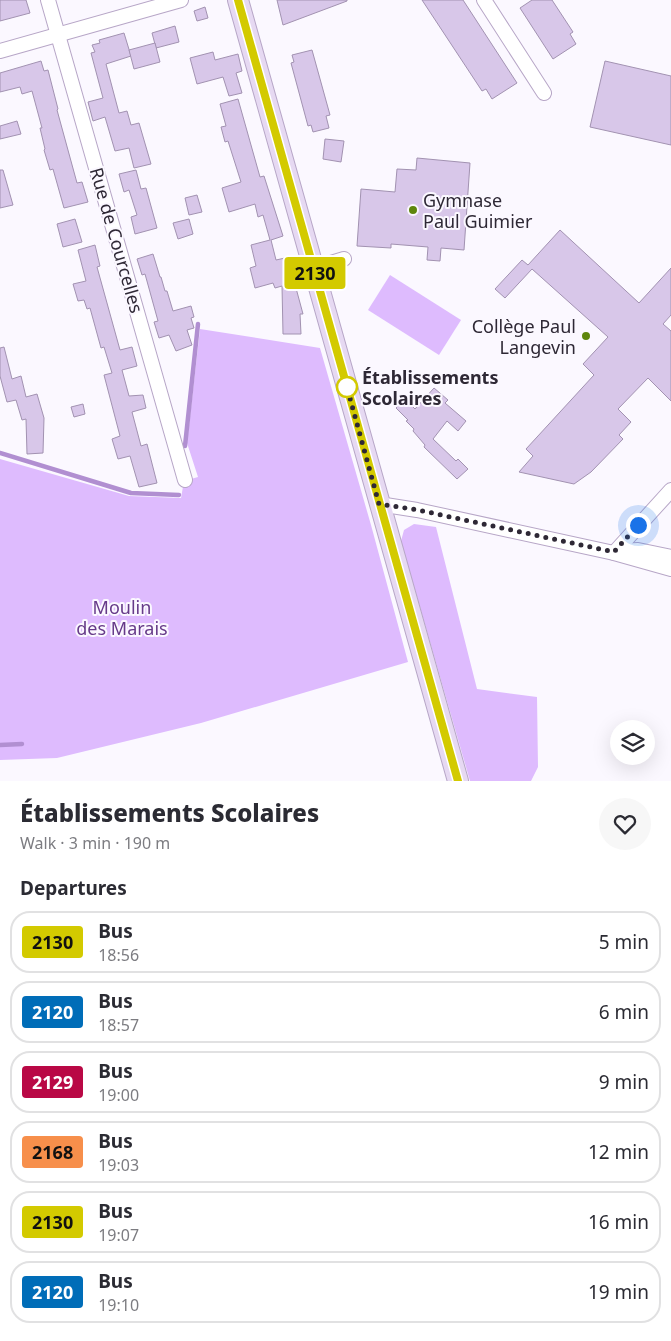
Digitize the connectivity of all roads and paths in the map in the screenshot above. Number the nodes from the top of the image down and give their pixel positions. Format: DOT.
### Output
graph roads {
  1 [pos="48,0"];
  2 [pos="180,0"];
  3 [pos="238,0"];
  4 [pos="484,0"];
  5 [pos="58,34"];
  6 [pos="0,50"];
  7 [pos="544,93"];
  8 [pos="344,259"];
  9 [pos="314,268"];
  10 [pos="185,480"];
  11 [pos="671,490"];
  12 [pos="379,504"];
  13 [pos="614,552"];
  14 [pos="671,557"];
  15 [pos="671,569"];
  16 [pos="458,781"];
  1 -- 5 [label="street, Rue de Courcelles"];
  2 -- 5 [label="street"];
  3 -- 9 [label="main road"];
  4 -- 7 [label="street"];
  5 -- 6 [label="street"];
  5 -- 10 [label="street, Rue de Courcelles"];
  8 -- 9 [label="street"];
  9 -- 12 [label="main road"];
  11 -- 13 [label="street"];
  12 -- 13 [label="street"];
  12 -- 16 [label="main road"];
  13 -- 14 [label="street"];
  13 -- 15 [label="street"];
}
